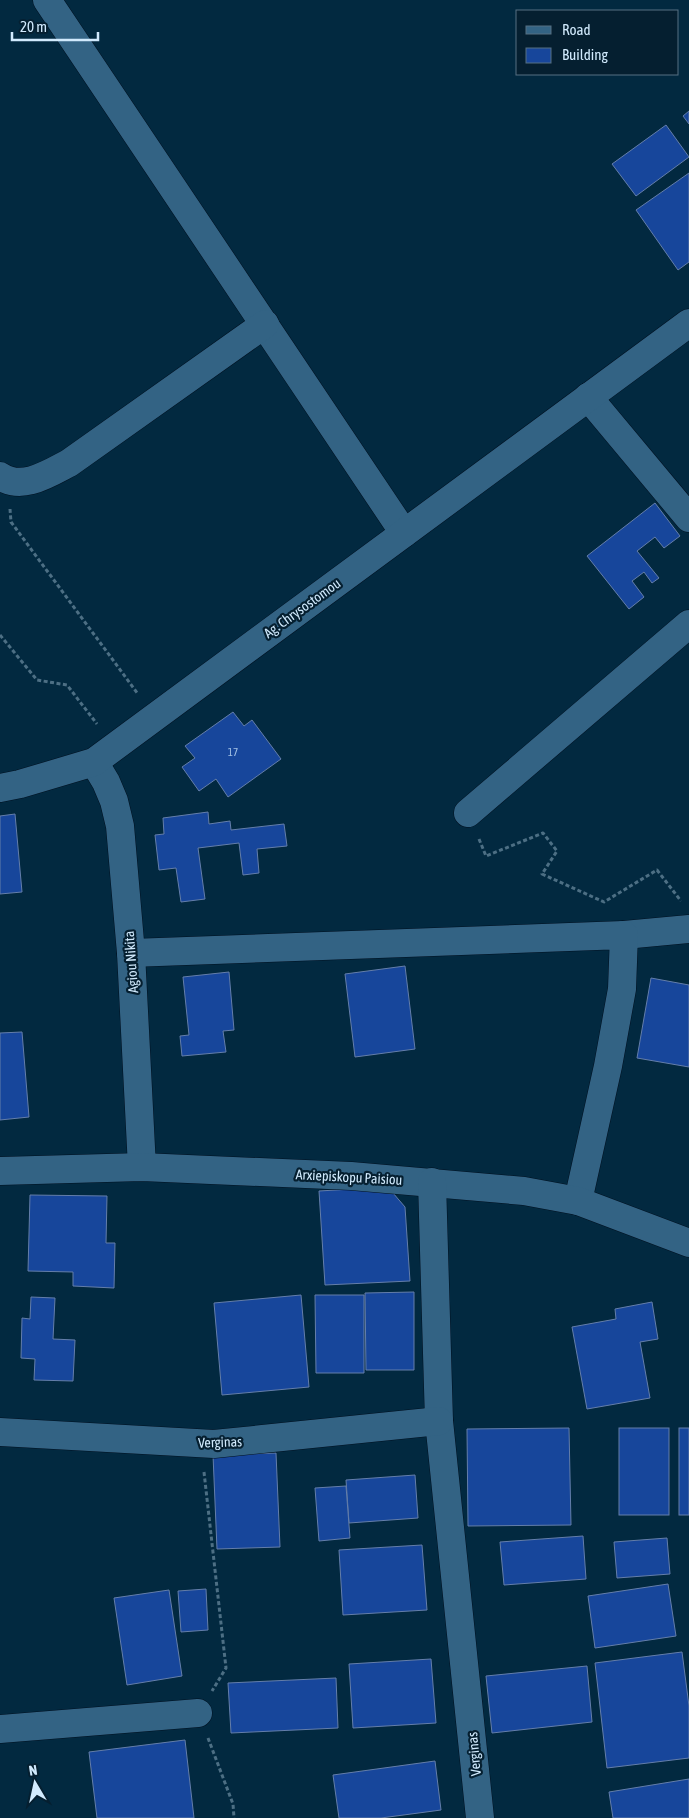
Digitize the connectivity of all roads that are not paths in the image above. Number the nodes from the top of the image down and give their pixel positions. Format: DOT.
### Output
graph roads {
  1 [pos="47,0"];
  2 [pos="689,322"];
  3 [pos="264,324"];
  4 [pos="588,397"];
  5 [pos="4,478"];
  6 [pos="689,518"];
  7 [pos="404,533"];
  8 [pos="689,624"];
  9 [pos="104,754"];
  10 [pos="0,788"];
  11 [pos="468,813"];
  12 [pos="686,917"];
  13 [pos="624,935"];
  14 [pos="130,954"];
  15 [pos="142,1167"];
  16 [pos="0,1171"];
  17 [pos="432,1182"];
  18 [pos="578,1201"];
  19 [pos="689,1243"];
  20 [pos="439,1421"];
  21 [pos="0,1432"];
  22 [pos="198,1713"];
  23 [pos="0,1729"];
  24 [pos="480,1818"];
  1 -- 3 [label="street"];
  2 -- 4 [label="street, Ag. Chrysostomou"];
  3 -- 5 [label="street"];
  3 -- 7 [label="street"];
  4 -- 6 [label="street"];
  4 -- 7 [label="street, Ag. Chrysostomou"];
  7 -- 9 [label="street, Ag. Chrysostomou"];
  8 -- 11 [label="street"];
  9 -- 10 [label="street, Ag. Chrysostomou"];
  9 -- 14 [label="street, Agiou Nikita"];
  12 -- 13 [label="street"];
  13 -- 14 [label="street"];
  13 -- 18 [label="street"];
  14 -- 15 [label="street, Agiou Nikita"];
  15 -- 16 [label="street, Arxiepiskopu Paisiou"];
  15 -- 17 [label="street, Arxiepiskopu Paisiou"];
  17 -- 18 [label="street, Arxiepiskopu Paisiou"];
  17 -- 20 [label="street, Verginas"];
  18 -- 19 [label="street, Arxiepiskopu Paisiou"];
  20 -- 21 [label="street, Verginas"];
  20 -- 24 [label="street, Verginas"];
  22 -- 23 [label="street"];
}
